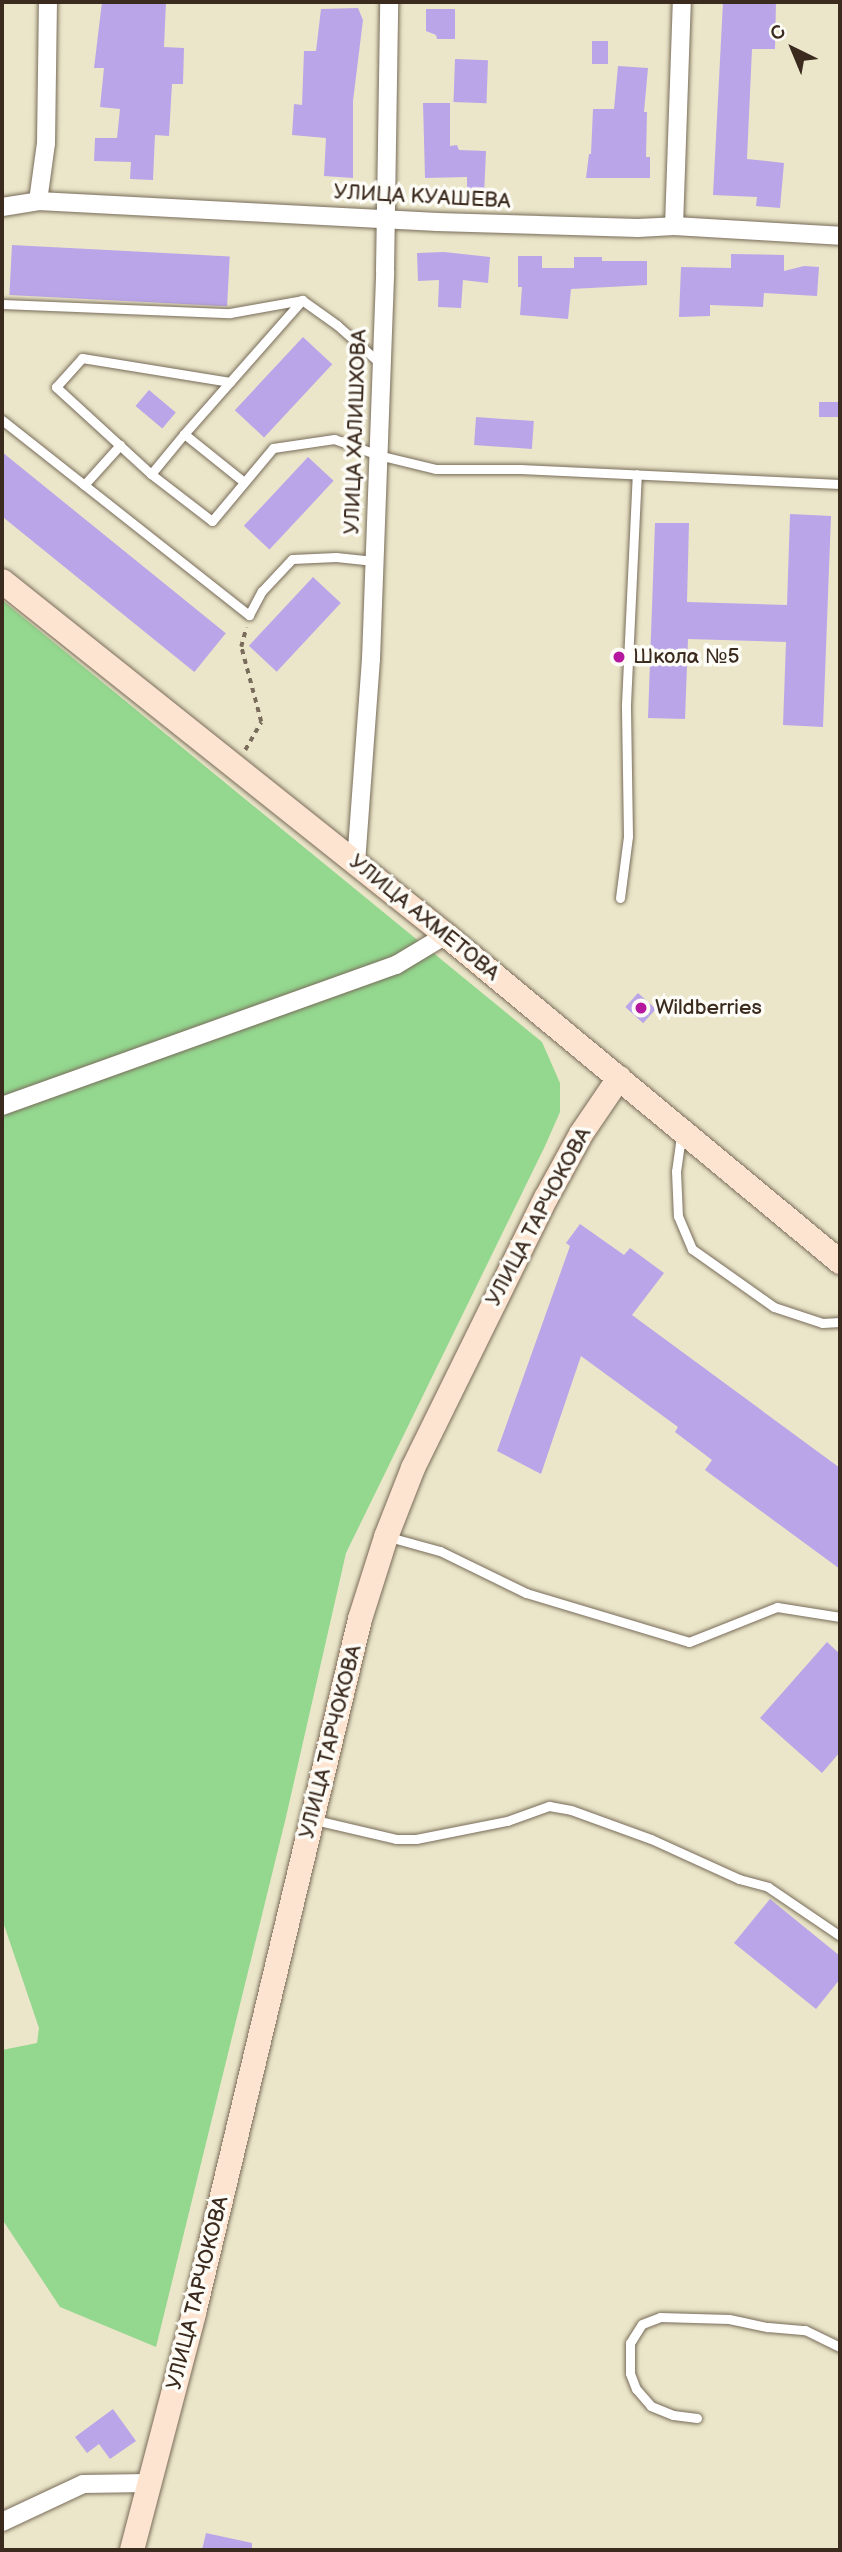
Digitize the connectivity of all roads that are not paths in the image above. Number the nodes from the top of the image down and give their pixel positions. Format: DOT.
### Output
graph roads {
  1 [pos="48,2"];
  2 [pos="389,2"];
  3 [pos="682,2"];
  4 [pos="38,201"];
  5 [pos="2,207"];
  6 [pos="385,217"];
  7 [pos="674,226"];
  8 [pos="840,236"];
  9 [pos="302,300"];
  10 [pos="2,304"];
  11 [pos="381,364"];
  12 [pos="230,382"];
  13 [pos="2,420"];
  14 [pos="184,434"];
  15 [pos="120,445"];
  16 [pos="378,455"];
  17 [pos="151,474"];
  18 [pos="637,474"];
  19 [pos="244,482"];
  20 [pos="840,484"];
  21 [pos="84,485"];
  22 [pos="374,561"];
  23 [pos="2,581"];
  24 [pos="356,863"];
  25 [pos="620,898"];
  26 [pos="446,935"];
  27 [pos="619,1078"];
  28 [pos="2,1106"];
  29 [pos="682,1131"];
  30 [pos="840,1262"];
  31 [pos="840,1322"];
  32 [pos="386,1536"];
  33 [pos="840,1617"];
  34 [pos="312,1819"];
  35 [pos="840,1936"];
  36 [pos="840,2347"];
  37 [pos="697,2418"];
  38 [pos="148,2483"];
  39 [pos="2,2522"];
  40 [pos="132,2550"];
  1 -- 4 [label="street"];
  2 -- 6 [label="street, УЛИЦА ХАЛИШХОВА"];
  3 -- 7 [label="street"];
  4 -- 5 [label="street, УЛИЦА КУАШЕВА"];
  4 -- 6 [label="street, УЛИЦА КУАШЕВА"];
  6 -- 7 [label="street, УЛИЦА КУАШЕВА"];
  6 -- 11 [label="street, УЛИЦА ХАЛИШХОВА"];
  7 -- 8 [label="street, УЛИЦА КУАШЕВА"];
  9 -- 10 [label="lane"];
  9 -- 11 [label="lane"];
  9 -- 12 [label="lane"];
  11 -- 16 [label="street, УЛИЦА ХАЛИШХОВА"];
  12 -- 14 [label="lane"];
  12 -- 15 [label="lane"];
  13 -- 21 [label="lane"];
  14 -- 17 [label="lane"];
  14 -- 19 [label="lane"];
  15 -- 17 [label="lane"];
  15 -- 21 [label="lane"];
  16 -- 18 [label="lane"];
  16 -- 19 [label="lane"];
  16 -- 22 [label="street, УЛИЦА ХАЛИШХОВА"];
  17 -- 19 [label="lane"];
  18 -- 20 [label="lane"];
  18 -- 25 [label="lane"];
  21 -- 22 [label="lane"];
  22 -- 24 [label="street, УЛИЦА ХАЛИШХОВА"];
  23 -- 24 [label="main road, УЛИЦА АХМЕТОВА"];
  24 -- 26 [label="main road, УЛИЦА АХМЕТОВА"];
  26 -- 27 [label="main road, УЛИЦА АХМЕТОВА"];
  26 -- 28 [label="street"];
  27 -- 29 [label="main road, УЛИЦА АХМЕТОВА"];
  27 -- 32 [label="main road, УЛИЦА ТАРЧОКОВА"];
  29 -- 30 [label="main road, УЛИЦА АХМЕТОВА"];
  29 -- 31 [label="lane"];
  32 -- 33 [label="lane"];
  32 -- 34 [label="main road, УЛИЦА ТАРЧОКОВА"];
  34 -- 35 [label="lane"];
  34 -- 38 [label="main road, УЛИЦА ТАРЧОКОВА"];
  36 -- 37 [label="lane"];
  38 -- 39 [label="street"];
  38 -- 40 [label="main road, УЛИЦА ТАРЧОКОВА"];
}
